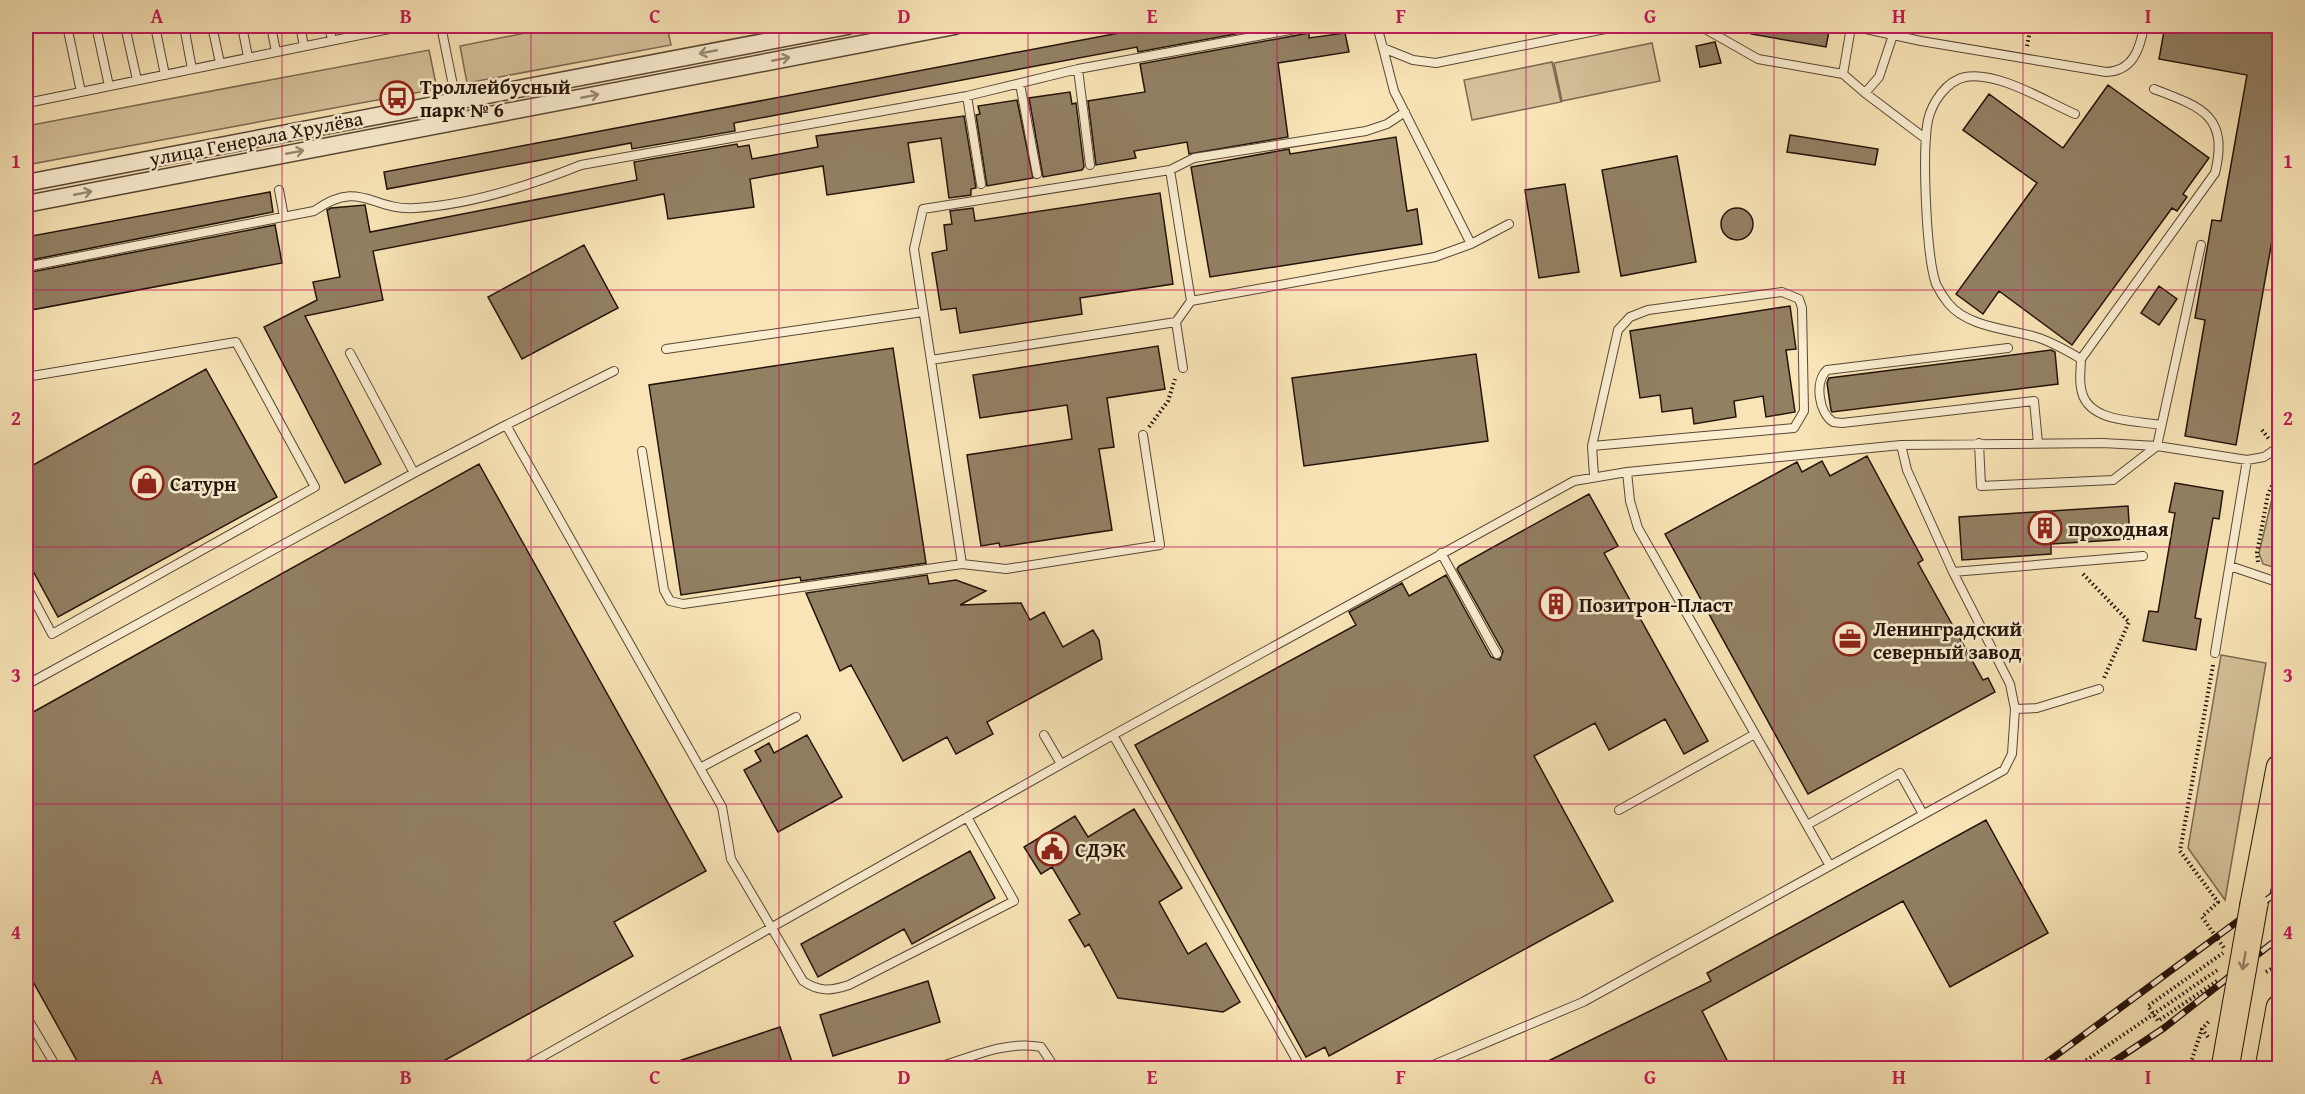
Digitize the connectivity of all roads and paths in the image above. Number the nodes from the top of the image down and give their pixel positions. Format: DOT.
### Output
graph roads {
  1 [pos="67,26"];
  2 [pos="96,26"];
  3 [pos="125,26"];
  4 [pos="154,26"];
  5 [pos="184,26"];
  6 [pos="213,26"];
  7 [pos="242,26"];
  8 [pos="271,26"];
  9 [pos="300,26"];
  10 [pos="328,26"];
  11 [pos="404,26"];
  12 [pos="441,26"];
  13 [pos="848,26"];
  14 [pos="854,26"];
  15 [pos="954,26"];
  16 [pos="1312,26"];
  17 [pos="1377,26"];
  18 [pos="1620,26"];
  19 [pos="1700,26"];
  20 [pos="1851,26"];
  21 [pos="2031,26"];
  22 [pos="2144,26"];
  23 [pos="387,27"];
  24 [pos="359,30"];
  25 [pos="1893,35"];
  26 [pos="332,40"];
  27 [pos="858,44"];
  28 [pos="304,46"];
  29 [pos="1383,48"];
  30 [pos="276,52"];
  31 [pos="248,57"];
  32 [pos="2025,59"];
  33 [pos="220,63"];
  34 [pos="192,69"];
  35 [pos="1078,69"];
  36 [pos="1843,74"];
  37 [pos="165,75"];
  38 [pos="137,80"];
  39 [pos="1020,84"];
  40 [pos="109,86"];
  41 [pos="2154,89"];
  42 [pos="81,92"];
  43 [pos="1865,93"];
  44 [pos="26,94"];
  45 [pos="967,96"];
  46 [pos="456,101"];
  47 [pos="1405,112"];
  48 [pos="2075,114"];
  49 [pos="460,120"];
  50 [pos="268,137"];
  51 [pos="1926,139"];
  52 [pos="272,157"];
  53 [pos="1090,165"];
  54 [pos="1170,170"];
  55 [pos="1037,174"];
  56 [pos="26,183"];
  57 [pos="981,184"];
  58 [pos="279,190"];
  59 [pos="26,204"];
  60 [pos="284,217"];
  61 [pos="1509,224"];
  62 [pos="1472,243"];
  63 [pos="2201,245"];
  64 [pos="26,267"];
  65 [pos="1191,301"];
  66 [pos="923,312"];
  67 [pos="1176,322"];
  68 [pos="2008,348"];
  69 [pos="666,349"];
  70 [pos="350,353"];
  71 [pos="2081,359"];
  72 [pos="931,360"];
  73 [pos="1183,368"];
  74 [pos="614,371"];
  75 [pos="26,377"];
  76 [pos="506,425"];
  77 [pos="2162,425"];
  78 [pos="1143,435"];
  79 [pos="1979,443"];
  80 [pos="2038,443"];
  81 [pos="1901,445"];
  82 [pos="1592,446"];
  83 [pos="2157,446"];
  84 [pos="2280,446"];
  85 [pos="642,451"];
  86 [pos="2247,460"];
  87 [pos="2280,470"];
  88 [pos="1627,472"];
  89 [pos="414,473"];
  90 [pos="1594,476"];
  91 [pos="1441,553"];
  92 [pos="2143,556"];
  93 [pos="2071,562"];
  94 [pos="962,564"];
  95 [pos="2261,566"];
  96 [pos="2229,567"];
  97 [pos="1953,572"];
  98 [pos="2280,583"];
  99 [pos="26,585"];
  100 [pos="2215,653"];
  101 [pos="1497,654"];
  102 [pos="26,685"];
  103 [pos="2099,689"];
  104 [pos="2015,709"];
  105 [pos="796,717"];
  106 [pos="1755,734"];
  107 [pos="1044,735"];
  108 [pos="1113,735"];
  109 [pos="1061,764"];
  110 [pos="700,768"];
  111 [pos="2280,768"];
  112 [pos="1619,810"];
  113 [pos="1923,814"];
  114 [pos="967,817"];
  115 [pos="1807,825"];
  116 [pos="1830,866"];
  117 [pos="2202,917"];
  118 [pos="771,927"];
  119 [pos="2226,951"];
  120 [pos="2224,965"];
  121 [pos="2219,979"];
  122 [pos="2280,1008"];
  123 [pos="2153,1014"];
  124 [pos="26,1016"];
  125 [pos="2202,1029"];
  126 [pos="2274,1065"];
  127 [pos="57,1068"];
  128 [pos="522,1068"];
  129 [pos="936,1068"];
  130 [pos="1055,1068"];
  131 [pos="1301,1068"];
  132 [pos="1426,1068"];
  133 [pos="2075,1068"];
  134 [pos="2189,1068"];
  135 [pos="2224,1068"];
  1 -- 42 [label="lane"];
  2 -- 40 [label="lane"];
  3 -- 38 [label="lane"];
  4 -- 37 [label="lane"];
  5 -- 34 [label="lane"];
  6 -- 33 [label="lane"];
  7 -- 31 [label="lane"];
  8 -- 30 [label="lane"];
  9 -- 28 [label="lane"];
  10 -- 26 [label="lane"];
  11 -- 23 [label="lane"];
  12 -- 46 [label="lane"];
  13 -- 46 [label="street, улица Генерала Хрулёва, one-way"];
  14 -- 27 [label="lane"];
  15 -- 27 [label="street, улица Генерала Хрулёва"];
  16 -- 35 [label="lane"];
  17 -- 29 [label="lane"];
  18 -- 29 [label="lane"];
  19 -- 36 [label="lane"];
  20 -- 25 [label="lane"];
  20 -- 36 [label="lane"];
  21 -- 32 [label="path"];
  22 -- 32 [label="lane"];
  23 -- 24 [label="lane"];
  24 -- 26 [label="lane"];
  25 -- 32 [label="lane"];
  25 -- 43 [label="lane"];
  26 -- 28 [label="lane"];
  49 -- 27 [label="street, улица Генерала Хрулёва, one-way"];
  28 -- 30 [label="lane"];
  29 -- 47 [label="lane"];
  30 -- 31 [label="lane"];
  31 -- 33 [label="lane"];
  33 -- 34 [label="lane"];
  34 -- 37 [label="lane"];
  35 -- 39 [label="lane"];
  35 -- 53 [label="lane"];
  36 -- 43 [label="lane"];
  37 -- 38 [label="lane"];
  38 -- 40 [label="lane"];
  39 -- 45 [label="lane"];
  39 -- 55 [label="lane"];
  40 -- 42 [label="lane"];
  41 -- 71 [label="lane"];
  42 -- 44 [label="lane"];
  43 -- 51 [label="lane"];
  45 -- 57 [label="lane"];
  45 -- 60 [label="lane"];
  46 -- 49 [label="lane"];
  46 -- 50 [label="street, улица Генерала Хрулёва"];
  47 -- 54 [label="lane"];
  47 -- 62 [label="lane"];
  48 -- 51 [label="lane"];
  52 -- 49 [label="street, улица Генерала Хрулёва, one-way"];
  50 -- 52 [label="lane"];
  50 -- 56 [label="street, улица Генерала Хрулёва"];
  51 -- 71 [label="lane"];
  59 -- 52 [label="street, улица Генерала Хрулёва, one-way"];
  54 -- 65 [label="lane"];
  54 -- 66 [label="lane"];
  58 -- 60 [label="lane"];
  60 -- 64 [label="lane"];
  61 -- 62 [label="lane"];
  62 -- 65 [label="lane"];
  63 -- 77 [label="lane"];
  65 -- 67 [label="lane"];
  66 -- 69 [label="lane"];
  66 -- 72 [label="lane"];
  67 -- 72 [label="lane"];
  67 -- 73 [label="lane"];
  68 -- 80 [label="lane"];
  70 -- 89 [label="lane"];
  71 -- 77 [label="lane"];
  72 -- 94 [label="lane"];
  73 -- 78 [label="path"];
  74 -- 76 [label="lane"];
  75 -- 99 [label="lane"];
  76 -- 89 [label="lane"];
  76 -- 110 [label="lane"];
  77 -- 83 [label="lane"];
  78 -- 94 [label="lane"];
  79 -- 80 [label="lane"];
  79 -- 81 [label="lane"];
  79 -- 83 [label="lane"];
  80 -- 83 [label="lane"];
  81 -- 88 [label="lane"];
  81 -- 97 [label="lane"];
  82 -- 82 [label="lane"];
  82 -- 90 [label="lane"];
  83 -- 86 [label="lane"];
  84 -- 86 [label="lane"];
  85 -- 94 [label="lane"];
  86 -- 96 [label="lane"];
  87 -- 95 [label="path"];
  88 -- 90 [label="lane"];
  88 -- 106 [label="lane"];
  89 -- 102 [label="lane"];
  90 -- 91 [label="lane"];
  91 -- 101 [label="lane"];
  91 -- 108 [label="lane"];
  92 -- 93 [label="lane"];
  93 -- 97 [label="lane"];
  93 -- 103 [label="path"];
  96 -- 98 [label="lane"];
  96 -- 100 [label="lane"];
  97 -- 104 [label="lane"];
  100 -- 117 [label="path"];
  103 -- 104 [label="lane"];
  104 -- 113 [label="lane"];
  105 -- 110 [label="lane"];
  106 -- 112 [label="lane"];
  106 -- 115 [label="lane"];
  107 -- 109 [label="lane"];
  108 -- 109 [label="lane"];
  108 -- 131 [label="lane"];
  109 -- 114 [label="lane"];
  110 -- 118 [label="lane"];
  111 -- 135 [label="main road, one-way, bridge"];
  113 -- 115 [label="lane"];
  113 -- 116 [label="lane"];
  114 -- 118 [label="lane"];
  114 -- 118 [label="lane"];
  115 -- 116 [label="lane"];
  116 -- 132 [label="lane"];
  118 -- 128 [label="lane"];
  119 -- 123 [label="path"];
  120 -- 123 [label="path"];
  121 -- 123 [label="path"];
  122 -- 126 [label="main road"];
  123 -- 133 [label="path"];
  124 -- 127 [label="lane"];
  125 -- 134 [label="path"];
  129 -- 130 [label="lane"];
}
